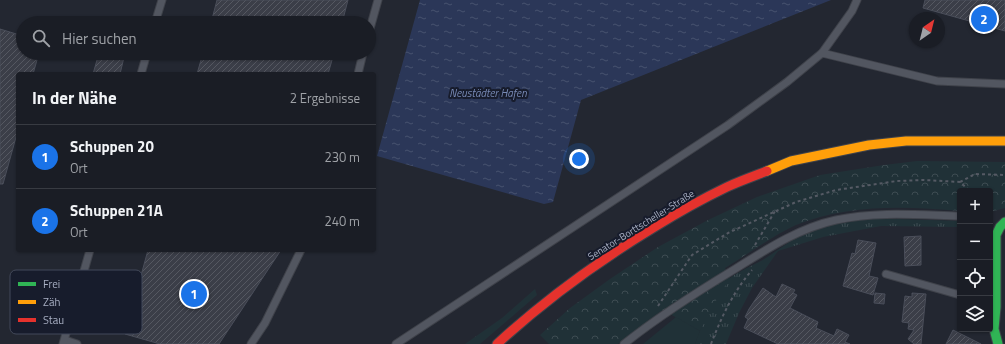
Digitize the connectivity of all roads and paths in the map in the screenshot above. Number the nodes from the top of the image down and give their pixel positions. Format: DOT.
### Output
graph roads {
  1 [pos="162,0"];
  2 [pos="378,0"];
  3 [pos="857,0"];
  4 [pos="158,16"];
  5 [pos="374,16"];
  6 [pos="822,53"];
  7 [pos="145,60"];
  8 [pos="361,60"];
  9 [pos="142,72"];
  10 [pos="358,72"];
  11 [pos="1005,84"];
  12 [pos="1005,141"];
  13 [pos="1005,175"];
  14 [pos="960,182"];
  15 [pos="967,188"];
  16 [pos="775,211"];
  17 [pos="957,216"];
  18 [pos="1000,224"];
  19 [pos="753,248"];
  20 [pos="89,252"];
  21 [pos="300,252"];
  22 [pos="756,266"];
  23 [pos="84,270"];
  24 [pos="886,274"];
  25 [pos="957,294"];
  26 [pos="997,306"];
  27 [pos="654,311"];
  28 [pos="1005,315"];
  29 [pos="64,342"];
  30 [pos="77,344"];
  31 [pos="251,344"];
  32 [pos="396,344"];
  33 [pos="497,344"];
  34 [pos="624,344"];
  35 [pos="710,344"];
  36 [pos="998,344"];
  1 -- 4 [label="lane"];
  2 -- 5 [label="lane"];
  3 -- 6 [label="lane"];
  6 -- 11 [label="lane"];
  6 -- 32 [label="lane"];
  7 -- 9 [label="lane"];
  8 -- 10 [label="lane"];
  12 -- 33 [label="street, Senator-Borttscheller-Straße"];
  13 -- 14 [label="path"];
  14 -- 15 [label="path"];
  14 -- 16 [label="path"];
  16 -- 19 [label="path"];
  16 -- 27 [label="path"];
  17 -- 34 [label="lane"];
  18 -- 26 [label="street"];
  20 -- 23 [label="lane"];
  21 -- 31 [label="lane"];
  22 -- 35 [label="path"];
  24 -- 25 [label="lane"];
  26 -- 36 [label="street"];
  28 -- 36 [label="street"];
  29 -- 30 [label="lane"];
}
